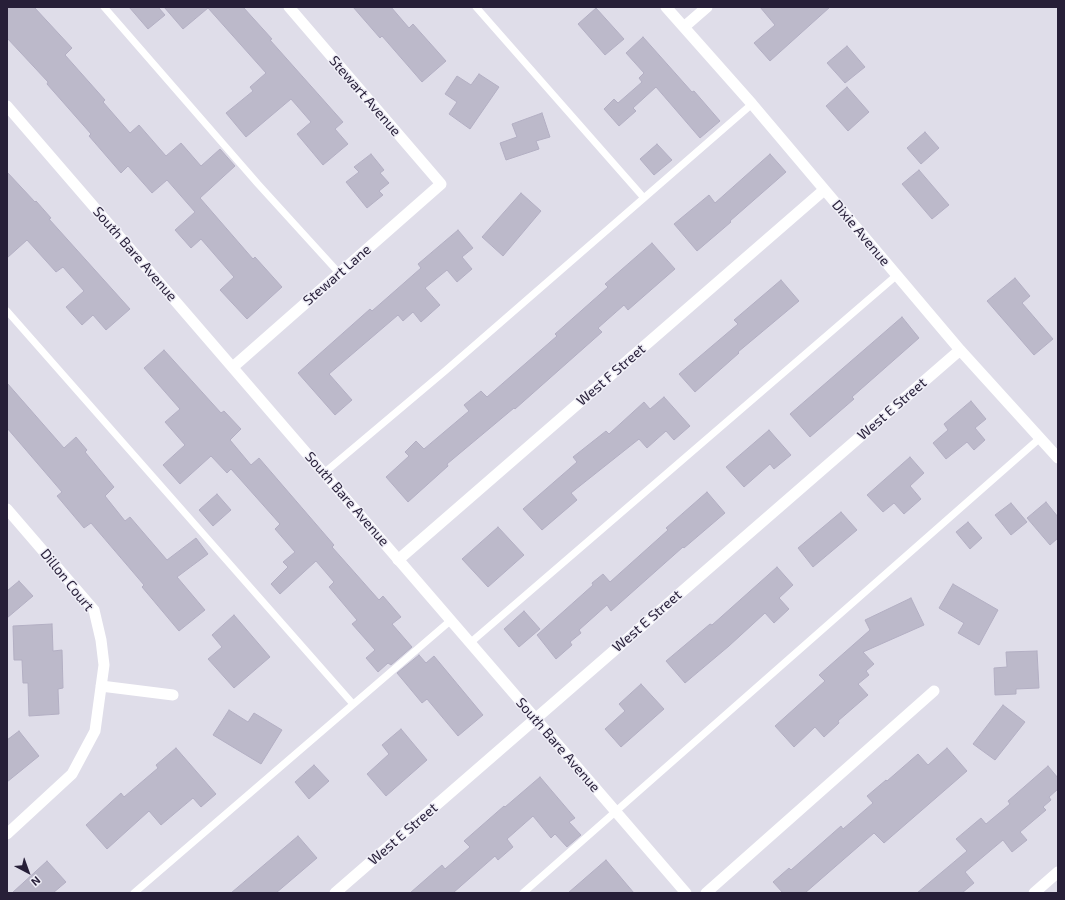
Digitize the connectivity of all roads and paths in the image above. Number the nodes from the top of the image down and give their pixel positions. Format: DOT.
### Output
graph roads {
  1 [pos="104,7"];
  2 [pos="289,7"];
  3 [pos="476,7"];
  4 [pos="666,7"];
  5 [pos="707,7"];
  6 [pos="684,27"];
  7 [pos="752,104"];
  8 [pos="7,106"];
  9 [pos="441,184"];
  10 [pos="824,190"];
  11 [pos="644,198"];
  12 [pos="339,273"];
  13 [pos="897,275"];
  14 [pos="7,311"];
  15 [pos="960,350"];
  16 [pos="232,366"];
  17 [pos="1040,438"];
  18 [pos="1058,458"];
  19 [pos="324,473"];
  20 [pos="7,509"];
  21 [pos="398,560"];
  22 [pos="450,620"];
  23 [pos="470,643"];
  24 [pos="101,686"];
  25 [pos="934,691"];
  26 [pos="173,695"];
  27 [pos="354,704"];
  28 [pos="535,719"];
  29 [pos="616,812"];
  30 [pos="7,834"];
  31 [pos="1058,872"];
  32 [pos="134,893"];
  33 [pos="335,893"];
  34 [pos="523,893"];
  35 [pos="686,893"];
  36 [pos="706,893"];
  37 [pos="1034,893"];
  1 -- 12 [label="lane"];
  2 -- 9 [label="street, Stewart Avenue"];
  3 -- 11 [label="lane"];
  4 -- 6 [label="street, Dixie Avenue"];
  5 -- 6 [label="street"];
  6 -- 7 [label="street, Dixie Avenue"];
  7 -- 10 [label="street, Dixie Avenue"];
  7 -- 11 [label="lane"];
  8 -- 16 [label="street, South Bare Avenue"];
  9 -- 12 [label="street, Stewart Lane"];
  10 -- 13 [label="street, Dixie Avenue"];
  10 -- 21 [label="street, West F Street"];
  11 -- 19 [label="lane"];
  12 -- 16 [label="street, Stewart Lane"];
  13 -- 15 [label="street, Dixie Avenue"];
  13 -- 23 [label="lane"];
  14 -- 27 [label="lane"];
  15 -- 17 [label="street, Dixie Avenue"];
  15 -- 28 [label="street, West E Street"];
  16 -- 19 [label="street, South Bare Avenue"];
  17 -- 18 [label="street, Dixie Avenue"];
  17 -- 29 [label="lane"];
  19 -- 21 [label="street, South Bare Avenue"];
  20 -- 24 [label="street, Dillon Court"];
  21 -- 22 [label="street, South Bare Avenue"];
  22 -- 23 [label="street, South Bare Avenue"];
  22 -- 27 [label="lane"];
  23 -- 28 [label="street, South Bare Avenue"];
  24 -- 26 [label="street"];
  24 -- 30 [label="street, Dillon Court"];
  25 -- 36 [label="street"];
  27 -- 32 [label="lane"];
  28 -- 29 [label="street, South Bare Avenue"];
  28 -- 33 [label="street, West E Street"];
  29 -- 34 [label="lane"];
  29 -- 35 [label="street, South Bare Avenue"];
  31 -- 37 [label="street"];
}
